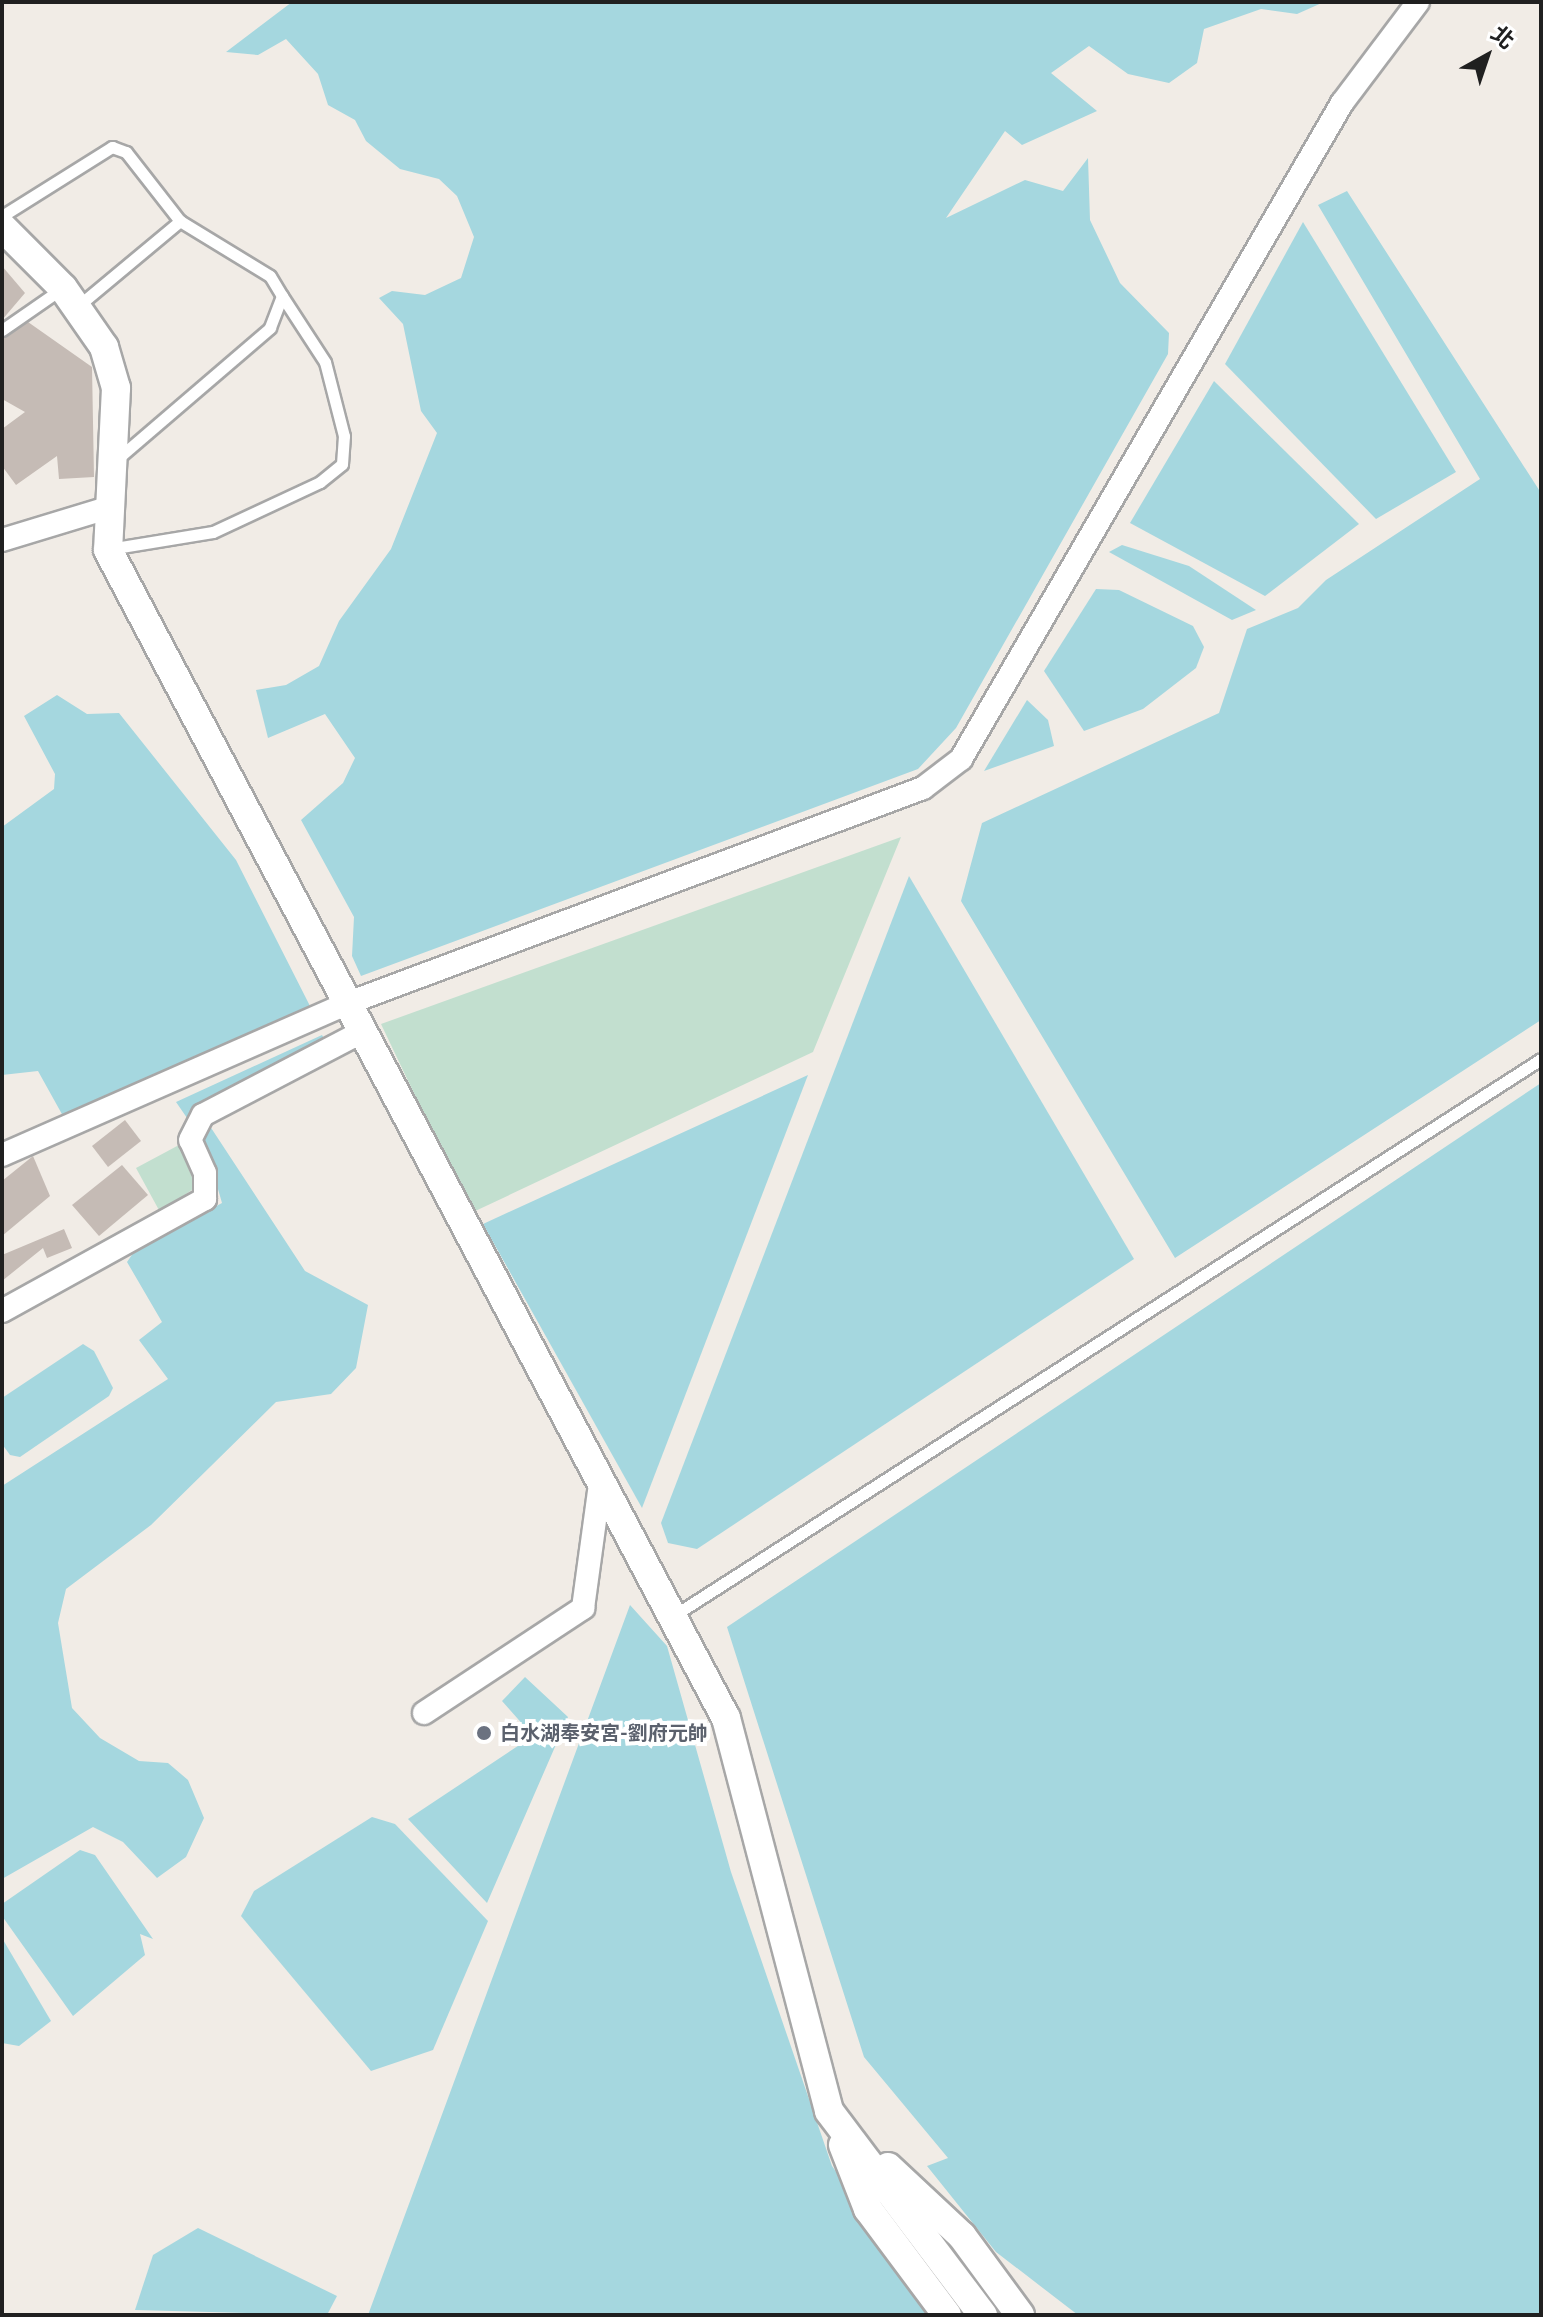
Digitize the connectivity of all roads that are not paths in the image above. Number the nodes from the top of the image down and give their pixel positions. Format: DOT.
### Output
graph roads {
  1 [pos="1418,2"];
  2 [pos="2,216"];
  3 [pos="180,221"];
  4 [pos="2,227"];
  5 [pos="282,296"];
  6 [pos="70,297"];
  7 [pos="2,330"];
  8 [pos="110,465"];
  9 [pos="107,508"];
  10 [pos="2,540"];
  11 [pos="108,550"];
  12 [pos="343,1005"];
  13 [pos="358,1034"];
  14 [pos="1541,1059"];
  15 [pos="2,1155"];
  16 [pos="2,1311"];
  17 [pos="600,1484"];
  18 [pos="672,1616"];
  19 [pos="424,1713"];
  20 [pos="829,2111"];
  21 [pos="947,2315"];
  22 [pos="983,2315"];
  23 [pos="1020,2315"];
  1 -- 12 [label="street"];
  2 -- 3 [label="lane"];
  3 -- 5 [label="lane"];
  3 -- 6 [label="lane"];
  4 -- 6 [label="street"];
  5 -- 8 [label="lane"];
  5 -- 11 [label="lane"];
  6 -- 7 [label="lane"];
  6 -- 8 [label="street"];
  8 -- 9 [label="street"];
  9 -- 10 [label="street"];
  9 -- 11 [label="street"];
  11 -- 12 [label="street"];
  12 -- 13 [label="street"];
  12 -- 15 [label="street"];
  13 -- 16 [label="street"];
  13 -- 17 [label="street"];
  14 -- 18 [label="lane"];
  17 -- 18 [label="street"];
  17 -- 19 [label="street"];
  18 -- 20 [label="street"];
  20 -- 21 [label="street"];
  20 -- 22 [label="street"];
  20 -- 23 [label="street"];
}
